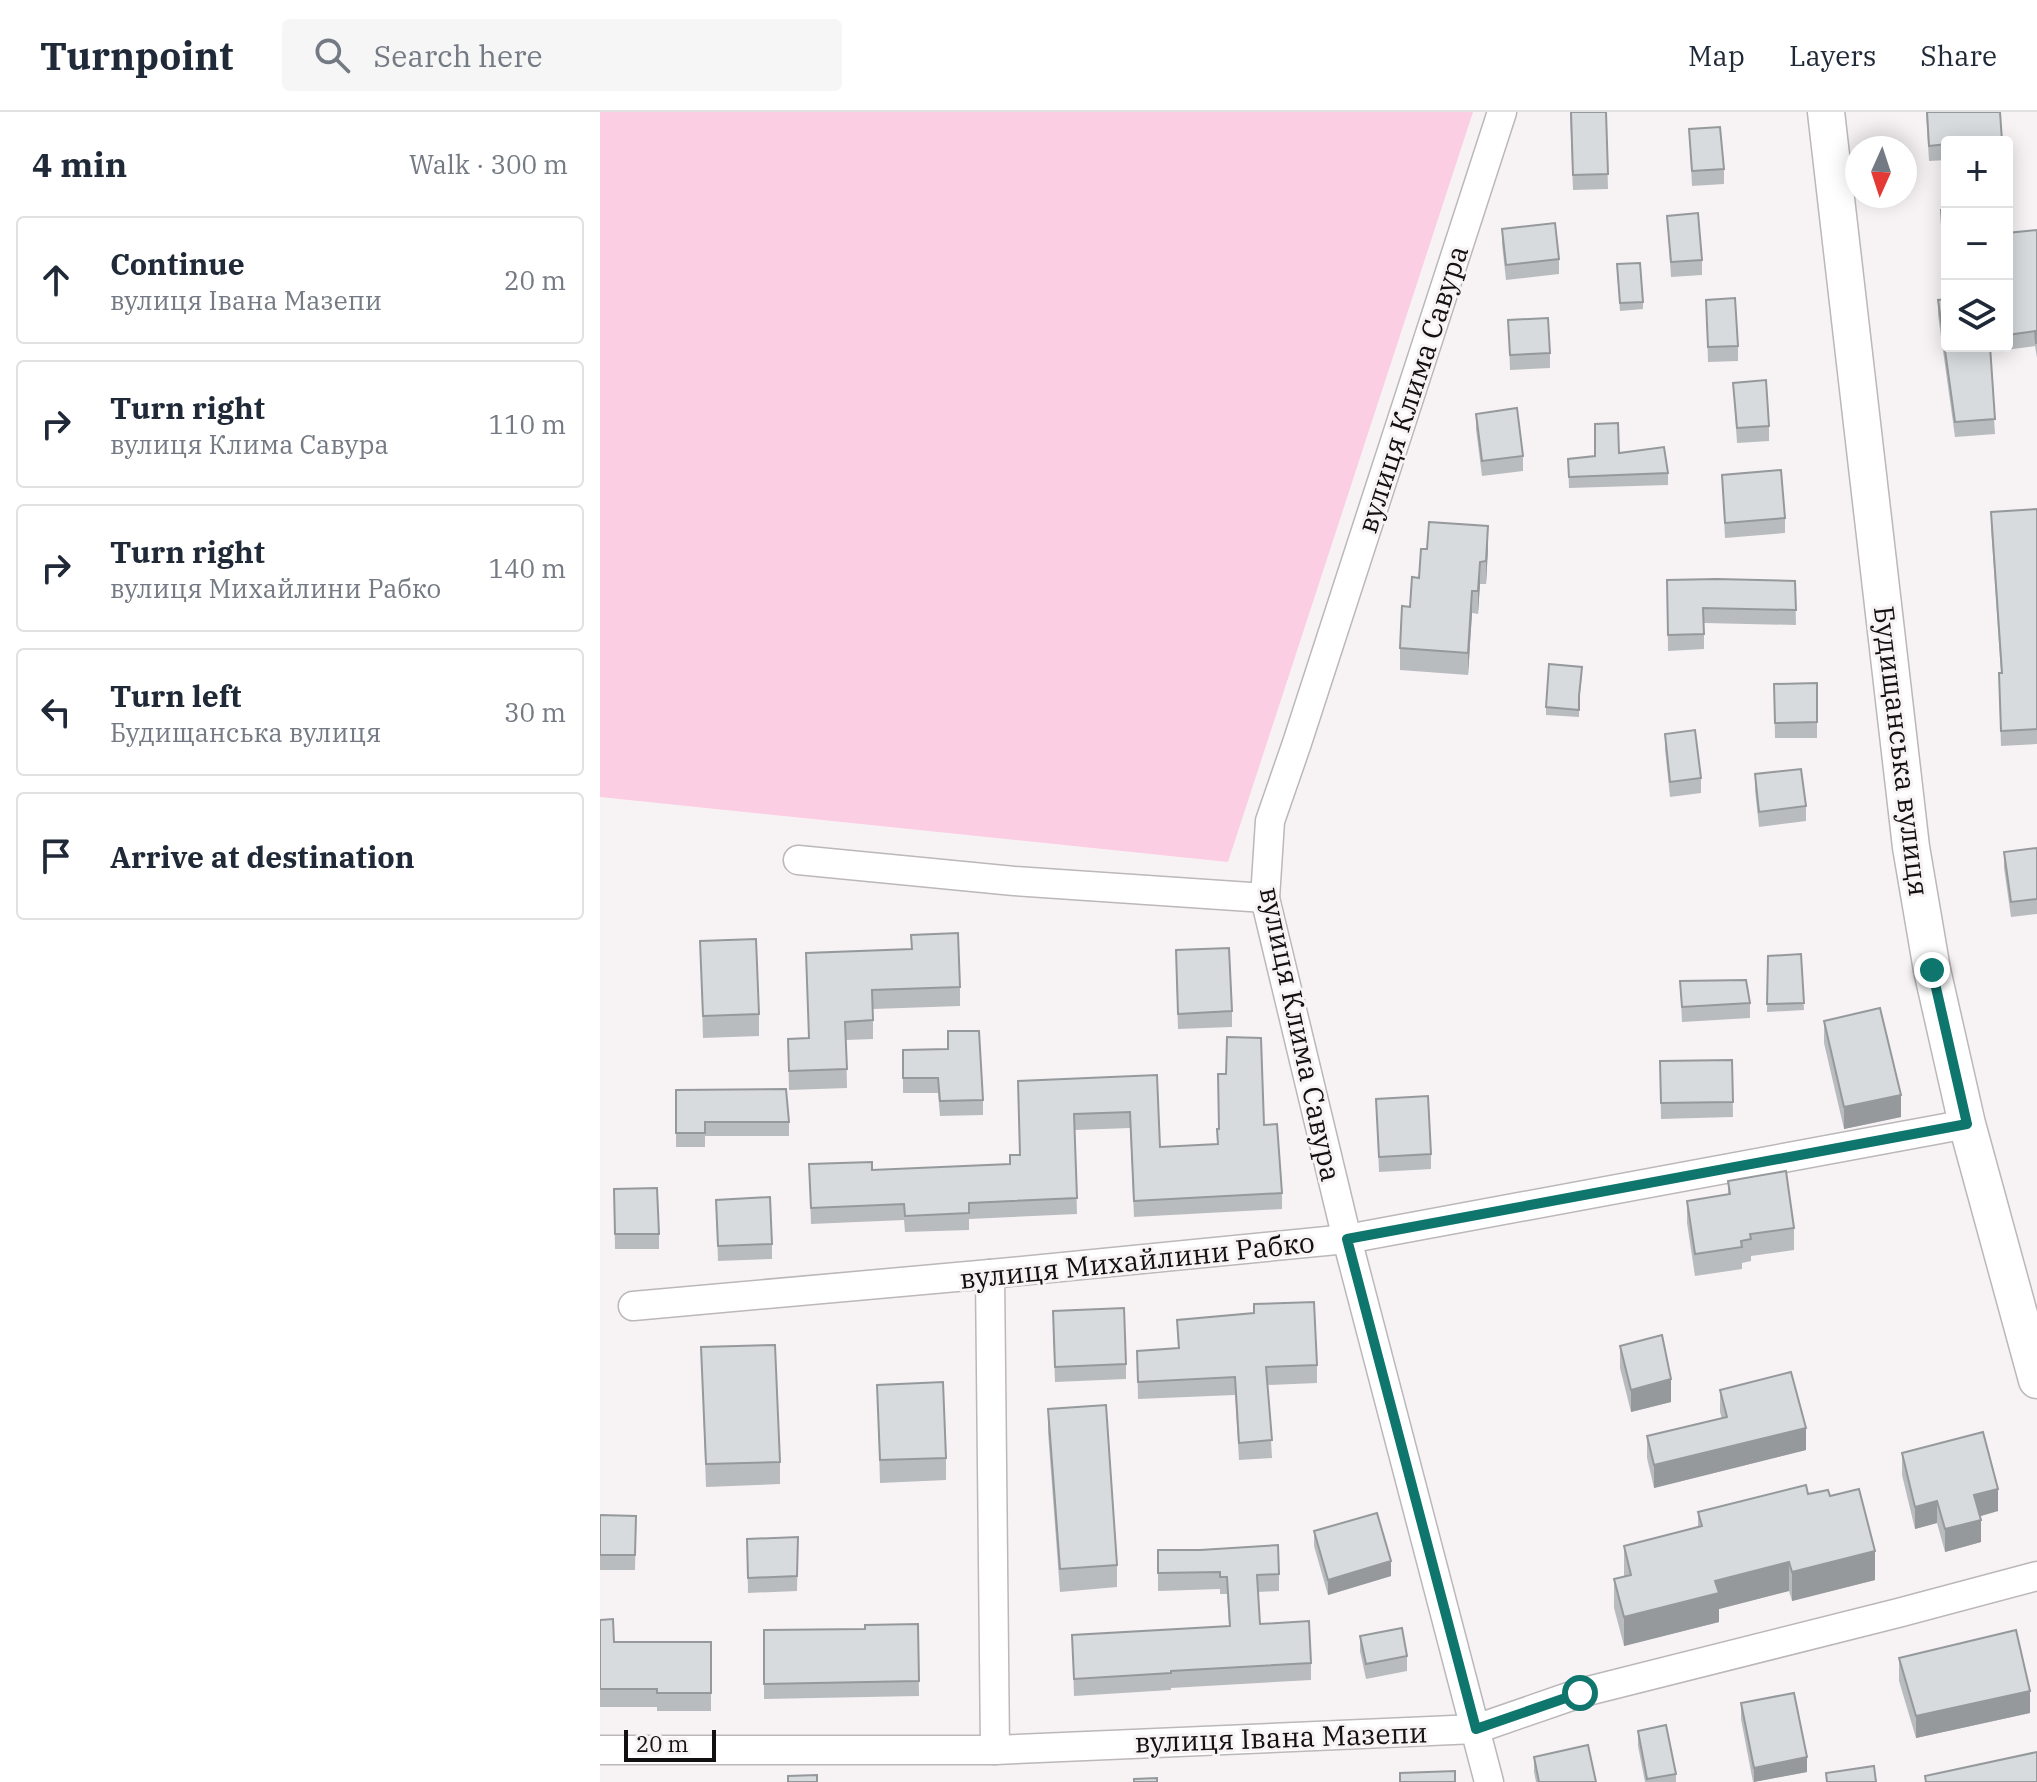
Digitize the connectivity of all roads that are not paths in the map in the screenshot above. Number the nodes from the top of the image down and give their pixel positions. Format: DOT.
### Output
graph roads {
  1 [pos="1502,112"];
  2 [pos="1826,112"];
  3 [pos="798,860"];
  4 [pos="1265,898"];
  5 [pos="1967,1124"];
  6 [pos="1347,1239"];
  7 [pos="990,1274"];
  8 [pos="633,1306"];
  9 [pos="2037,1380"];
  10 [pos="2037,1576"];
  11 [pos="1476,1729"];
  12 [pos="600,1750"];
  13 [pos="995,1750"];
  14 [pos="1489,1782"];
  1 -- 4 [label="street, вулиця Клима Савура"];
  2 -- 5 [label="street, Будищанська вулиця"];
  3 -- 4 [label="street"];
  4 -- 6 [label="street, вулиця Клима Савура"];
  5 -- 6 [label="street, вулиця Михайлини Рабко"];
  5 -- 9 [label="street, Будищанська вулиця"];
  6 -- 7 [label="street, вулиця Михайлини Рабко"];
  6 -- 11 [label="street, вулиця Клима Савура"];
  7 -- 8 [label="street, вулиця Михайлини Рабко"];
  7 -- 13 [label="street"];
  10 -- 11 [label="street, вулиця Івана Мазепи"];
  11 -- 13 [label="street, вулиця Івана Мазепи"];
  11 -- 14 [label="street, вулиця Клима Савура"];
  12 -- 13 [label="street, вулиця Івана Мазепи"];
}
